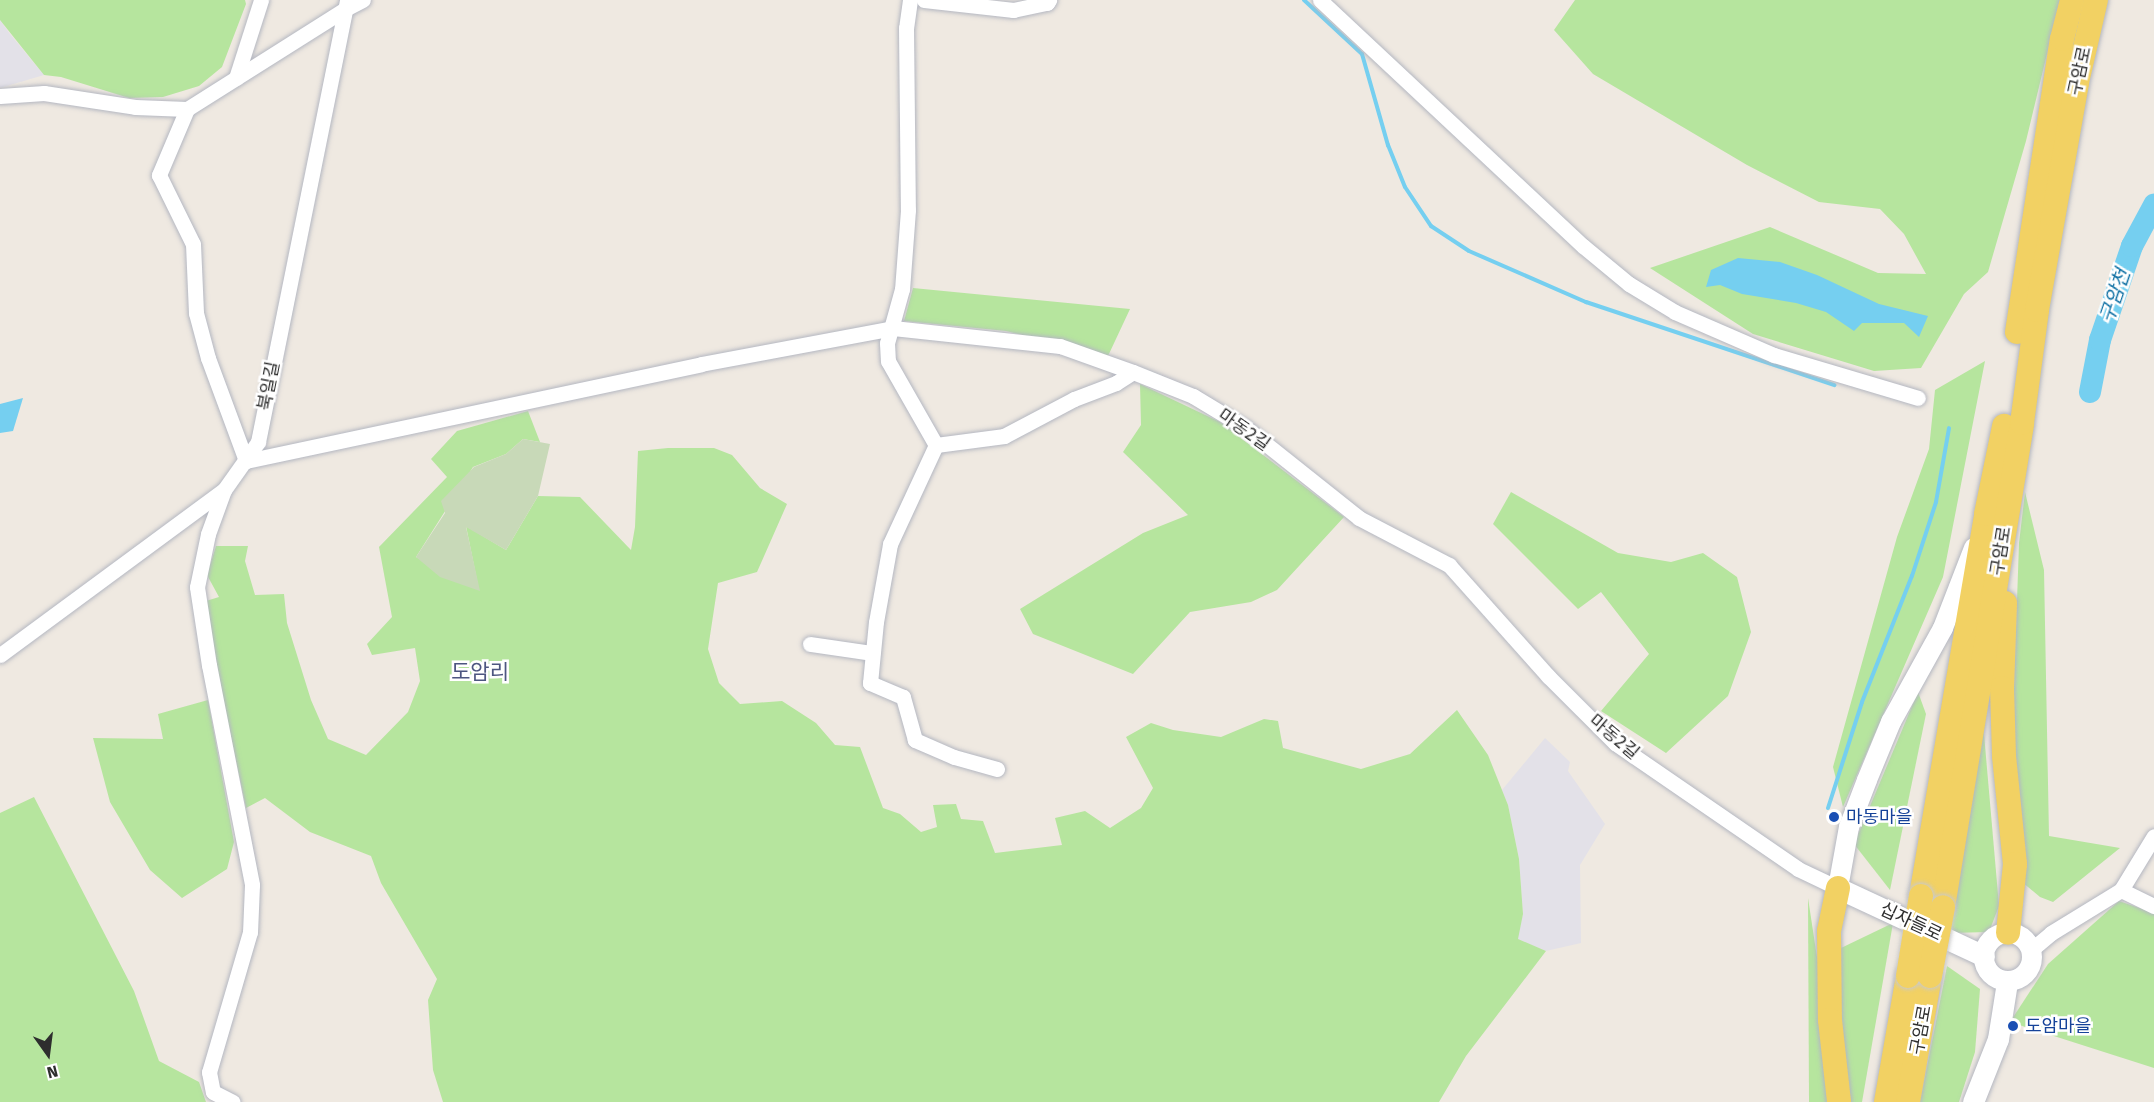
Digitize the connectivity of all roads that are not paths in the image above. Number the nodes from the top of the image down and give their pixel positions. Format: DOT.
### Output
graph roads {
  1 [pos="261,0"];
  2 [pos="363,0"];
  3 [pos="910,0"];
  4 [pos="924,0"];
  5 [pos="1049,0"];
  6 [pos="1320,0"];
  7 [pos="2072,0"];
  8 [pos="2096,0"];
  9 [pos="346,4"];
  10 [pos="236,78"];
  11 [pos="0,96"];
  12 [pos="187,109"];
  13 [pos="893,328"];
  14 [pos="1132,372"];
  15 [pos="1918,398"];
  16 [pos="2022,423"];
  17 [pos="936,445"];
  18 [pos="246,461"];
  19 [pos="224,490"];
  20 [pos="1986,514"];
  21 [pos="810,644"];
  22 [pos="872,653"];
  23 [pos="0,655"];
  24 [pos="997,769"];
  25 [pos="2154,836"];
  26 [pos="1838,888"];
  27 [pos="2121,890"];
  28 [pos="2154,906"];
  29 [pos="2008,933"];
  30 [pos="2031,950"];
  31 [pos="1984,956"];
  32 [pos="1919,976"];
  33 [pos="2007,981"];
  34 [pos="232,1102"];
  35 [pos="1839,1102"];
  36 [pos="1886,1102"];
  37 [pos="1908,1102"];
  38 [pos="1973,1102"];
  1 -- 10 [label="street"];
  2 -- 9 [label="street"];
  3 -- 13 [label="street"];
  4 -- 5 [label="street"];
  6 -- 15 [label="street"];
  7 -- 20 [label="main road, 구암로"];
  8 -- 16 [label="main road, 구암로"];
  9 -- 10 [label="street"];
  9 -- 18 [label="street, 북일길"];
  10 -- 12 [label="street"];
  11 -- 12 [label="street"];
  12 -- 18 [label="street"];
  13 -- 14 [label="street, 마동2길"];
  13 -- 17 [label="street"];
  13 -- 18 [label="street, 마동2길"];
  14 -- 17 [label="street"];
  14 -- 26 [label="street, 마동2길"];
  16 -- 29 [label="main road"];
  16 -- 32 [label="main road, 구암로, bridge"];
  17 -- 22 [label="street"];
  18 -- 19 [label="street, 북일길"];
  19 -- 23 [label="street, 북일길"];
  19 -- 34 [label="street"];
  20 -- 26 [label="street"];
  20 -- 32 [label="main road, 구암로, bridge"];
  21 -- 22 [label="street"];
  22 -- 24 [label="street"];
  25 -- 27 [label="street"];
  26 -- 31 [label="main road, 십자들로"];
  26 -- 35 [label="main road"];
  27 -- 28 [label="street"];
  27 -- 30 [label="street"];
  29 -- 30 [label="street"];
  29 -- 31 [label="street"];
  30 -- 33 [label="street"];
  31 -- 33 [label="street"];
  32 -- 36 [label="main road, 구암로"];
  32 -- 37 [label="main road, 구암로"];
  33 -- 38 [label="main road"];
}
